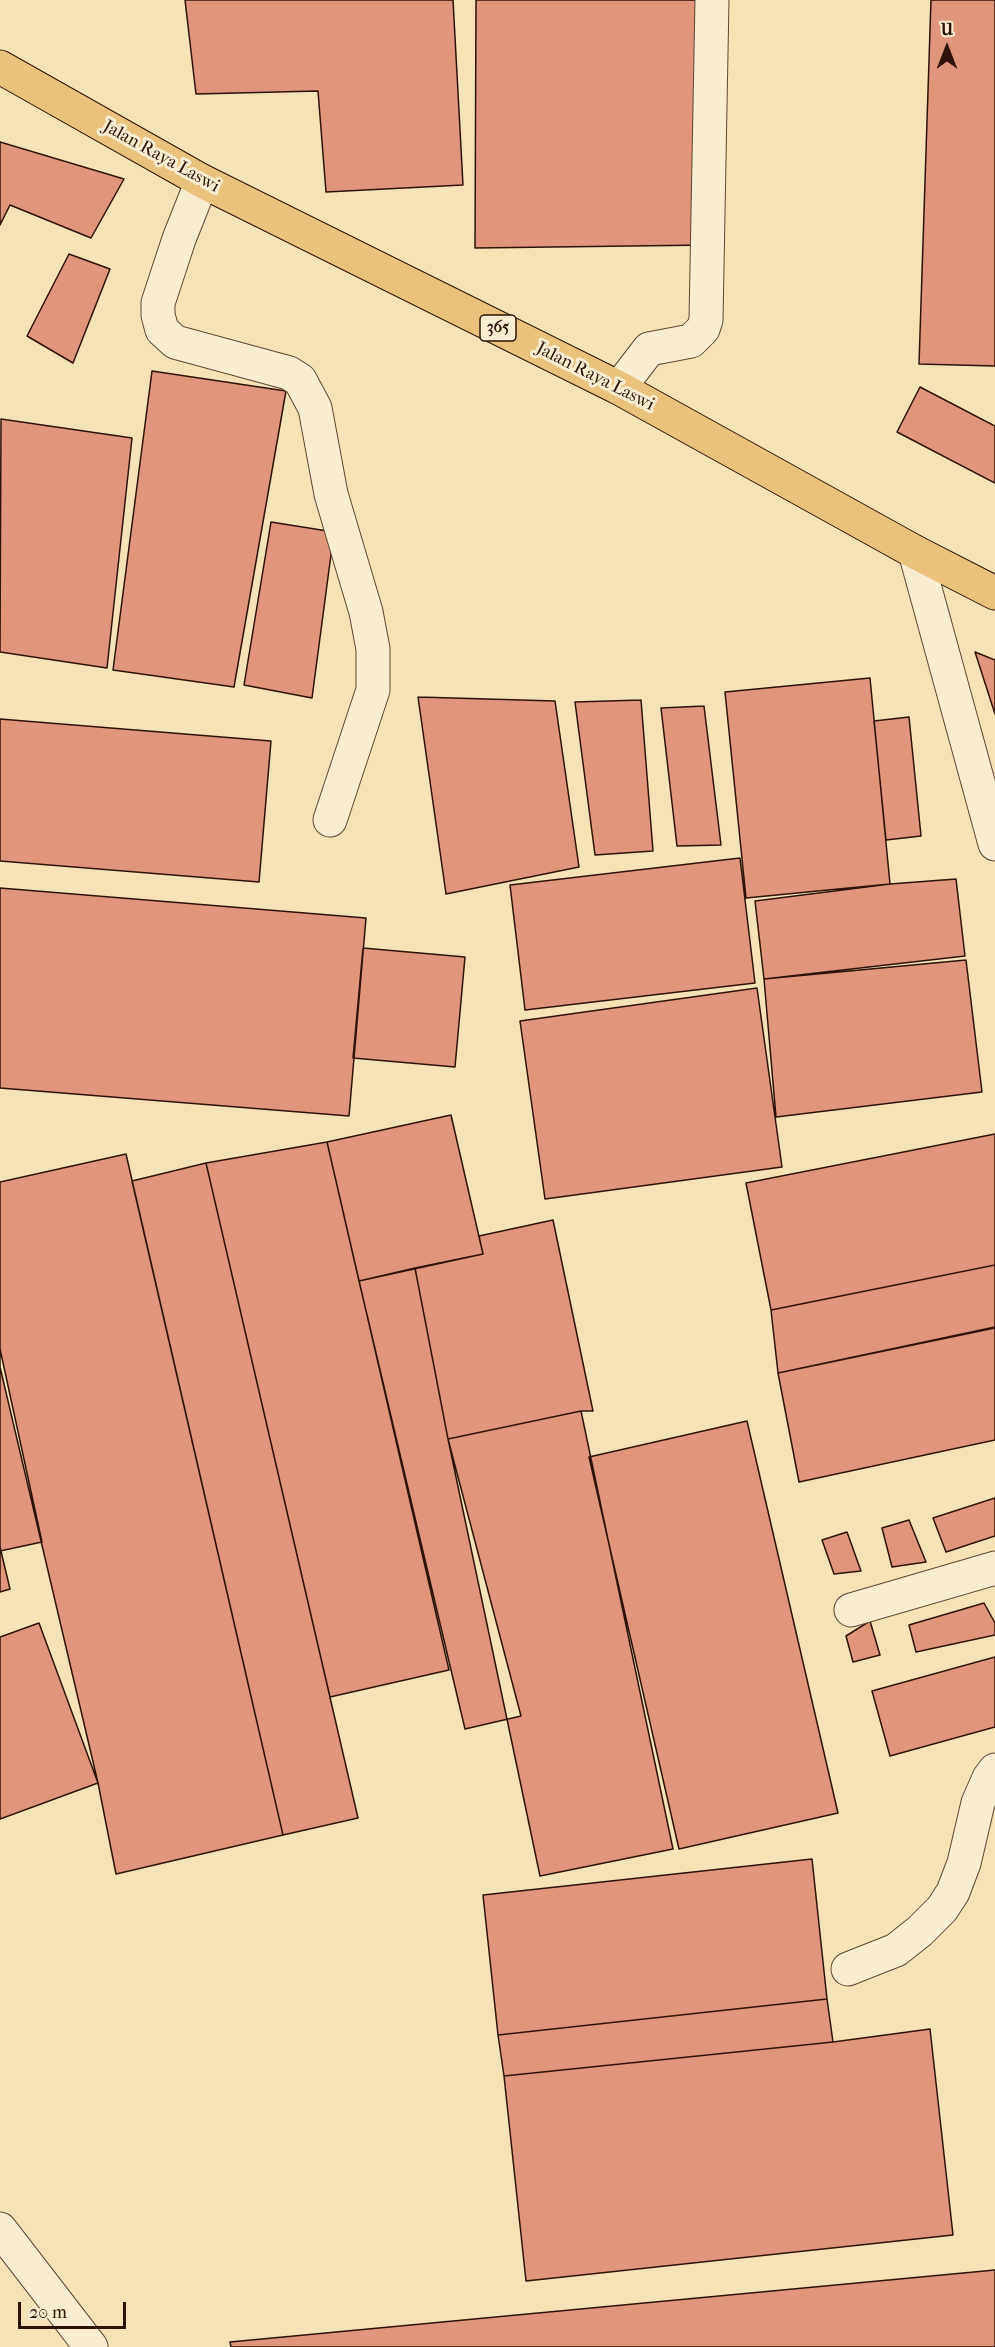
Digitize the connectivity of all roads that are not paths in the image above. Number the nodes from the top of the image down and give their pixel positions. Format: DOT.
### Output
graph roads {
  1 [pos="712,0"];
  2 [pos="0,67"];
  3 [pos="202,181"];
  4 [pos="619,388"];
  5 [pos="915,552"];
  6 [pos="995,593"];
  7 [pos="330,820"];
  8 [pos="995,844"];
  9 [pos="995,1568"];
  10 [pos="851,1610"];
  11 [pos="995,1770"];
  12 [pos="848,1969"];
  13 [pos="0,2229"];
  14 [pos="91,2347"];
  1 -- 4 [label="street"];
  2 -- 3 [label="main road, Jalan Raya Laswi / 365"];
  3 -- 4 [label="main road, Jalan Raya Laswi / 365"];
  3 -- 7 [label="street"];
  4 -- 5 [label="main road, Jalan Raya Laswi / 365"];
  5 -- 6 [label="main road, Jalan Raya Laswi / 365"];
  5 -- 8 [label="street"];
  9 -- 10 [label="street"];
  11 -- 12 [label="street"];
  13 -- 14 [label="street"];
}
